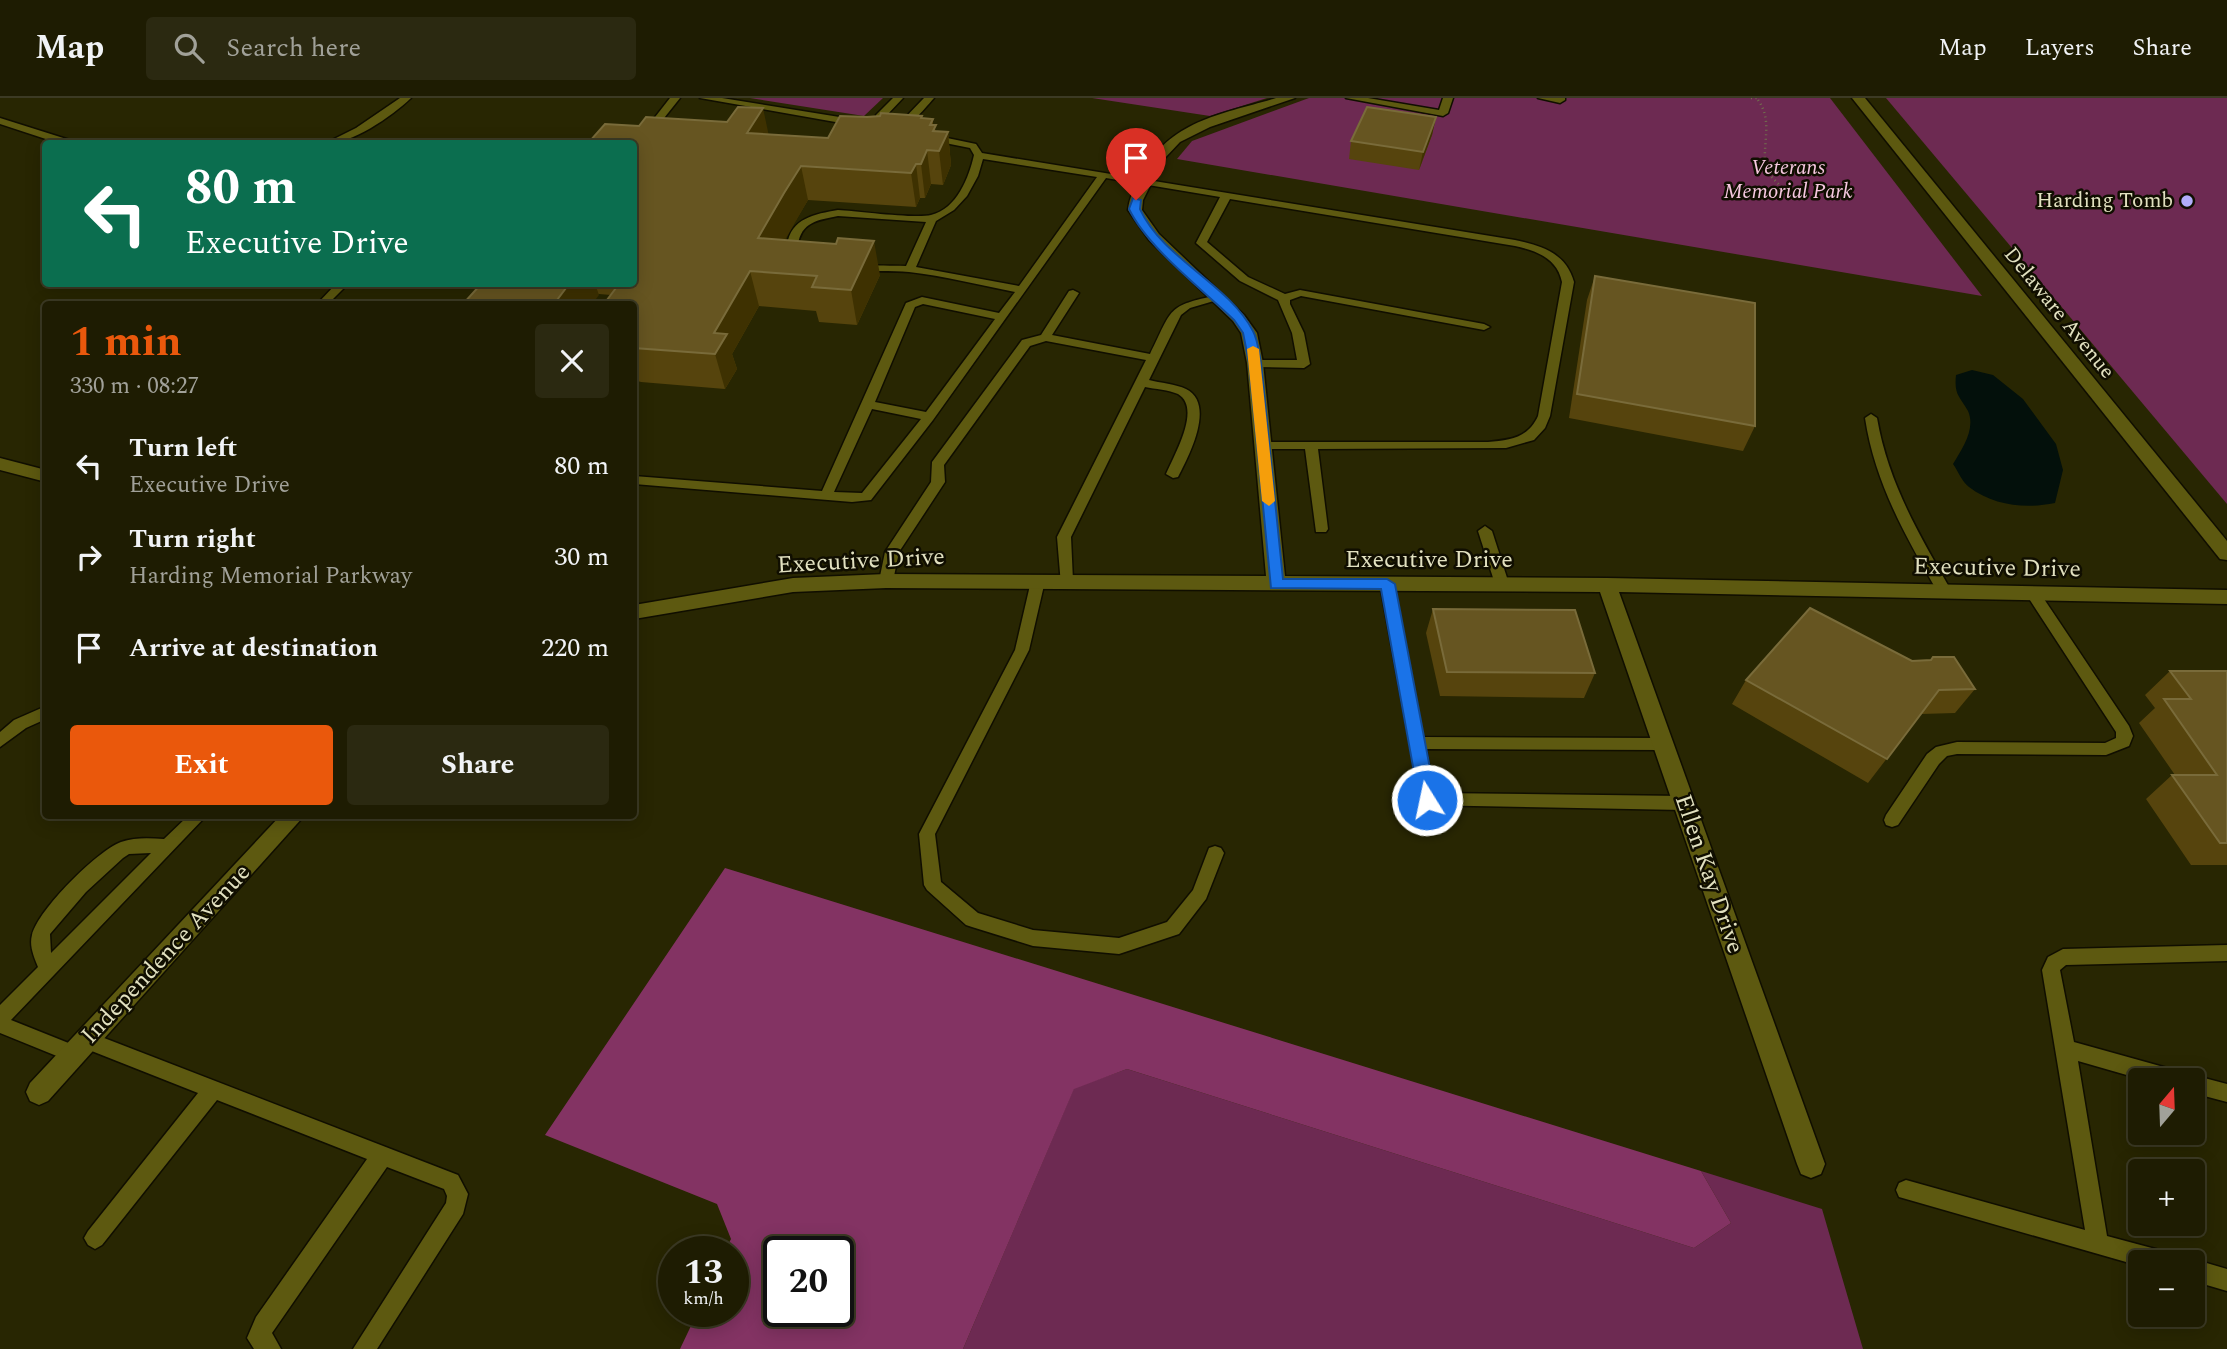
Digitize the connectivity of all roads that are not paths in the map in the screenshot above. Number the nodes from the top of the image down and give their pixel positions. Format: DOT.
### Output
graph roads {
  1 [pos="406,98"];
  2 [pos="675,98"];
  3 [pos="705,98"];
  4 [pos="898,98"];
  5 [pos="929,98"];
  6 [pos="1289,98"];
  7 [pos="1351,98"];
  8 [pos="1448,98"];
  9 [pos="1543,98"];
  10 [pos="1560,98"];
  11 [pos="1858,98"];
  12 [pos="0,121"];
  13 [pos="863,124"];
  14 [pos="876,126"];
  15 [pos="889,128"];
  16 [pos="60,140"];
  17 [pos="338,140"];
  18 [pos="637,146"];
  19 [pos="979,155"];
  20 [pos="1103,175"];
  21 [pos="1145,183"];
  22 [pos="1226,196"];
  23 [pos="932,219"];
  24 [pos="910,269"];
  25 [pos="338,287"];
  26 [pos="1022,289"];
  27 [pos="1073,293"];
  28 [pos="1218,298"];
  29 [pos="1284,298"];
  30 [pos="324,301"];
  31 [pos="1002,317"];
  32 [pos="1484,327"];
  33 [pos="1045,337"];
  34 [pos="1153,358"];
  35 [pos="1255,363"];
  36 [pos="1142,382"];
  37 [pos="868,404"];
  38 [pos="929,417"];
  39 [pos="1871,418"];
  40 [pos="1263,445"];
  41 [pos="1311,445"];
  42 [pos="0,464"];
  43 [pos="1173,474"];
  44 [pos="42,475"];
  45 [pos="637,480"];
  46 [pos="826,496"];
  47 [pos="1321,528"];
  48 [pos="1485,531"];
  49 [pos="2227,554"];
  50 [pos="886,581"];
  51 [pos="1038,581"];
  52 [pos="1066,581"];
  53 [pos="1276,584"];
  54 [pos="1387,584"];
  55 [pos="1502,584"];
  56 [pos="1606,584"];
  57 [pos="1945,592"];
  58 [pos="2033,594"];
  59 [pos="2227,597"];
  60 [pos="637,611"];
  61 [pos="42,713"];
  62 [pos="0,741"];
  63 [pos="1417,743"];
  64 [pos="1663,744"];
  65 [pos="1684,803"];
  66 [pos="195,819"];
  67 [pos="290,819"];
  68 [pos="1892,820"];
  69 [pos="167,847"];
  70 [pos="1214,853"];
  71 [pos="2227,953"];
  72 [pos="48,969"];
  73 [pos="0,1018"];
  74 [pos="0,1024"];
  75 [pos="80,1047"];
  76 [pos="2066,1049"];
  77 [pos="2135,1068"];
  78 [pos="2205,1087"];
  79 [pos="213,1090"];
  80 [pos="39,1092"];
  81 [pos="2227,1093"];
  82 [pos="382,1156"];
  83 [pos="1811,1164"];
  84 [pos="1906,1190"];
  85 [pos="95,1238"];
  86 [pos="2098,1244"];
  87 [pos="2128,1252"];
  88 [pos="2205,1274"];
  89 [pos="2227,1280"];
  90 [pos="270,1349"];
  91 [pos="364,1349"];
  1 -- 17 [label="lane"];
  2 -- 18 [label="lane"];
  3 -- 13 [label="lane"];
  4 -- 15 [label="lane"];
  5 -- 15 [label="lane"];
  6 -- 21 [label="street"];
  7 -- 8 [label="lane"];
  9 -- 10 [label="lane"];
  11 -- 49 [label="street, Delaware Avenue"];
  12 -- 16 [label="lane"];
  14 -- 15 [label="lane"];
  15 -- 19 [label="lane"];
  19 -- 20 [label="lane"];
  19 -- 23 [label="lane"];
  20 -- 21 [label="lane"];
  20 -- 26 [label="lane"];
  21 -- 22 [label="lane"];
  21 -- 28 [label="street"];
  22 -- 29 [label="lane"];
  22 -- 41 [label="lane"];
  23 -- 24 [label="lane"];
  23 -- 24 [label="lane"];
  24 -- 26 [label="lane"];
  25 -- 30 [label="lane"];
  26 -- 31 [label="lane"];
  27 -- 33 [label="lane"];
  28 -- 34 [label="lane"];
  28 -- 35 [label="street"];
  29 -- 32 [label="lane"];
  29 -- 35 [label="lane"];
  31 -- 37 [label="lane"];
  31 -- 38 [label="lane"];
  33 -- 34 [label="lane"];
  33 -- 50 [label="lane"];
  34 -- 36 [label="lane"];
  35 -- 40 [label="street"];
  36 -- 43 [label="lane"];
  36 -- 52 [label="lane"];
  37 -- 38 [label="lane"];
  37 -- 46 [label="lane"];
  38 -- 46 [label="lane"];
  39 -- 57 [label="lane"];
  40 -- 41 [label="lane"];
  40 -- 53 [label="street"];
  41 -- 47 [label="lane"];
  42 -- 44 [label="street"];
  45 -- 46 [label="lane"];
  48 -- 55 [label="lane"];
  50 -- 51 [label="street, Executive Drive"];
  50 -- 60 [label="street, Executive Drive"];
  51 -- 52 [label="street, Executive Drive"];
  51 -- 70 [label="lane"];
  52 -- 53 [label="street, Executive Drive"];
  53 -- 54 [label="street, Executive Drive"];
  54 -- 55 [label="street, Executive Drive"];
  54 -- 63 [label="lane"];
  55 -- 56 [label="street, Executive Drive"];
  56 -- 57 [label="street, Executive Drive"];
  56 -- 64 [label="street, Ellen Kay Drive"];
  57 -- 58 [label="street, Executive Drive"];
  58 -- 59 [label="street, Executive Drive"];
  58 -- 68 [label="lane"];
  61 -- 62 [label="lane"];
  63 -- 64 [label="lane"];
  63 -- 65 [label="lane"];
  64 -- 65 [label="street, Ellen Kay Drive"];
  65 -- 83 [label="street, Ellen Kay Drive"];
  66 -- 69 [label="lane"];
  67 -- 75 [label="street, Independence Avenue"];
  69 -- 72 [label="lane"];
  69 -- 72 [label="lane"];
  71 -- 76 [label="lane"];
  72 -- 73 [label="lane"];
  74 -- 75 [label="lane"];
  75 -- 79 [label="lane"];
  75 -- 80 [label="street, Independence Avenue"];
  76 -- 77 [label="lane"];
  76 -- 86 [label="lane"];
  78 -- 81 [label="lane"];
  79 -- 82 [label="lane"];
  79 -- 85 [label="lane"];
  82 -- 90 [label="lane"];
  82 -- 91 [label="lane"];
  84 -- 86 [label="lane"];
  86 -- 87 [label="lane"];
  88 -- 89 [label="lane"];
}
